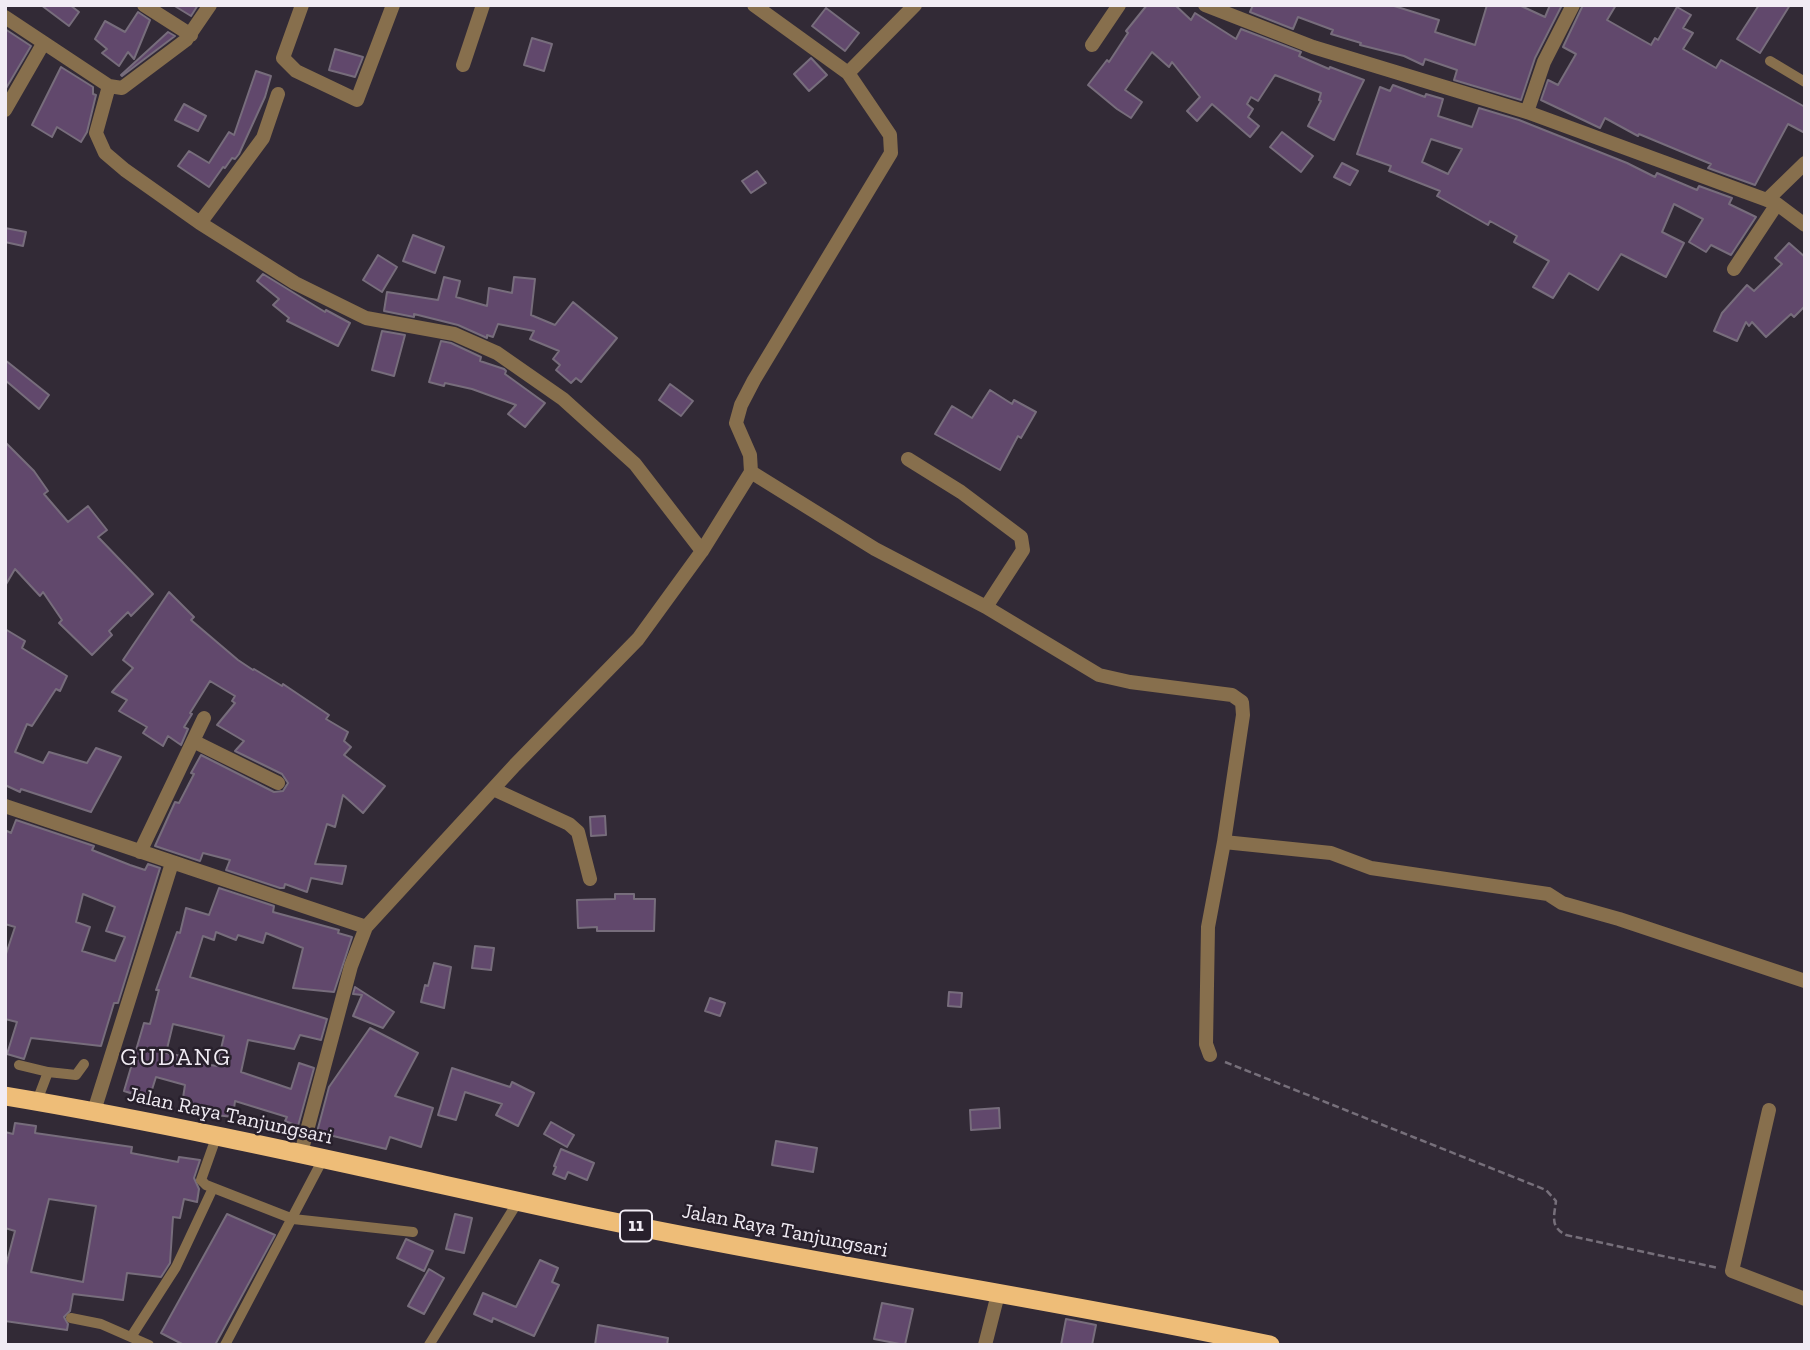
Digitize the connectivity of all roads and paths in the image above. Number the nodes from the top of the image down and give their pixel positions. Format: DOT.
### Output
graph roads {
  1 [pos="144,5"];
  2 [pos="210,5"];
  3 [pos="302,5"];
  4 [pos="393,5"];
  5 [pos="483,5"];
  6 [pos="754,5"];
  7 [pos="915,5"];
  8 [pos="1119,5"];
  9 [pos="1205,5"];
  10 [pos="1573,5"];
  11 [pos="1233,10"];
  12 [pos="5,17"];
  13 [pos="191,35"];
  14 [pos="43,44"];
  15 [pos="1092,45"];
  16 [pos="1770,61"];
  17 [pos="463,65"];
  18 [pos="848,73"];
  19 [pos="1805,82"];
  20 [pos="109,86"];
  21 [pos="278,94"];
  22 [pos="5,110"];
  23 [pos="1527,113"];
  24 [pos="1805,163"];
  25 [pos="1772,202"];
  26 [pos="200,223"];
  27 [pos="1805,225"];
  28 [pos="1734,269"];
  29 [pos="908,458"];
  30 [pos="751,472"];
  31 [pos="702,551"];
  32 [pos="986,607"];
  33 [pos="204,718"];
  34 [pos="193,741"];
  35 [pos="278,783"];
  36 [pos="493,789"];
  37 [pos="5,806"];
  38 [pos="1224,842"];
  39 [pos="140,852"];
  40 [pos="172,863"];
  41 [pos="590,879"];
  42 [pos="366,927"];
  43 [pos="1805,981"];
  44 [pos="1210,1055"];
  45 [pos="84,1064"];
  46 [pos="19,1065"];
  47 [pos="48,1072"];
  48 [pos="5,1096"];
  49 [pos="37,1101"];
  50 [pos="1769,1110"];
  51 [pos="94,1111"];
  52 [pos="217,1135"];
  53 [pos="301,1153"];
  54 [pos="323,1159"];
  55 [pos="213,1188"];
  56 [pos="519,1200"];
  57 [pos="293,1219"];
  58 [pos="413,1232"];
  59 [pos="1732,1271"];
  60 [pos="998,1294"];
  61 [pos="1805,1299"];
  62 [pos="71,1318"];
  63 [pos="131,1337"];
  64 [pos="149,1345"];
  65 [pos="225,1345"];
  66 [pos="429,1345"];
  67 [pos="985,1345"];
  68 [pos="1270,1345"];
  1 -- 13 [label="street"];
  2 -- 13 [label="street"];
  3 -- 4 [label="street"];
  5 -- 17 [label="street"];
  6 -- 18 [label="street"];
  7 -- 18 [label="street"];
  8 -- 15 [label="street"];
  9 -- 11 [label="street"];
  10 -- 23 [label="street"];
  11 -- 23 [label="street"];
  12 -- 14 [label="street"];
  13 -- 20 [label="street"];
  14 -- 20 [label="street"];
  14 -- 22 [label="street"];
  16 -- 19 [label="lane"];
  18 -- 30 [label="street"];
  20 -- 26 [label="street"];
  21 -- 26 [label="street"];
  23 -- 25 [label="street"];
  24 -- 25 [label="street"];
  25 -- 27 [label="street"];
  25 -- 28 [label="street"];
  26 -- 31 [label="street"];
  29 -- 32 [label="street"];
  30 -- 31 [label="street"];
  30 -- 32 [label="street"];
  31 -- 36 [label="street"];
  32 -- 38 [label="street"];
  33 -- 34 [label="street"];
  34 -- 35 [label="street"];
  34 -- 39 [label="street"];
  36 -- 41 [label="street"];
  36 -- 42 [label="street"];
  37 -- 39 [label="street"];
  38 -- 43 [label="street"];
  38 -- 44 [label="street"];
  39 -- 40 [label="street"];
  40 -- 42 [label="street"];
  40 -- 51 [label="street"];
  42 -- 53 [label="street"];
  44 -- 59 [label="path"];
  45 -- 47 [label="lane"];
  46 -- 47 [label="lane"];
  47 -- 49 [label="lane"];
  48 -- 49 [label="highway, Jalan Raya Tanjungsari / 11"];
  49 -- 51 [label="highway, Jalan Raya Tanjungsari / 11"];
  50 -- 59 [label="street"];
  51 -- 52 [label="highway, Jalan Raya Tanjungsari / 11"];
  52 -- 53 [label="highway, Jalan Raya Tanjungsari / 11"];
  52 -- 55 [label="lane"];
  53 -- 54 [label="highway, Jalan Raya Tanjungsari / 11"];
  54 -- 56 [label="highway, Jalan Raya Tanjungsari / 11"];
  54 -- 57 [label="lane"];
  55 -- 57 [label="lane"];
  55 -- 63 [label="lane"];
  56 -- 60 [label="highway, Jalan Raya Tanjungsari / 11"];
  56 -- 66 [label="lane"];
  57 -- 58 [label="lane"];
  57 -- 65 [label="lane"];
  59 -- 61 [label="street"];
  60 -- 67 [label="street"];
  60 -- 68 [label="highway, Jalan Raya Tanjungsari / 11"];
  62 -- 63 [label="lane"];
  63 -- 64 [label="lane"];
}
